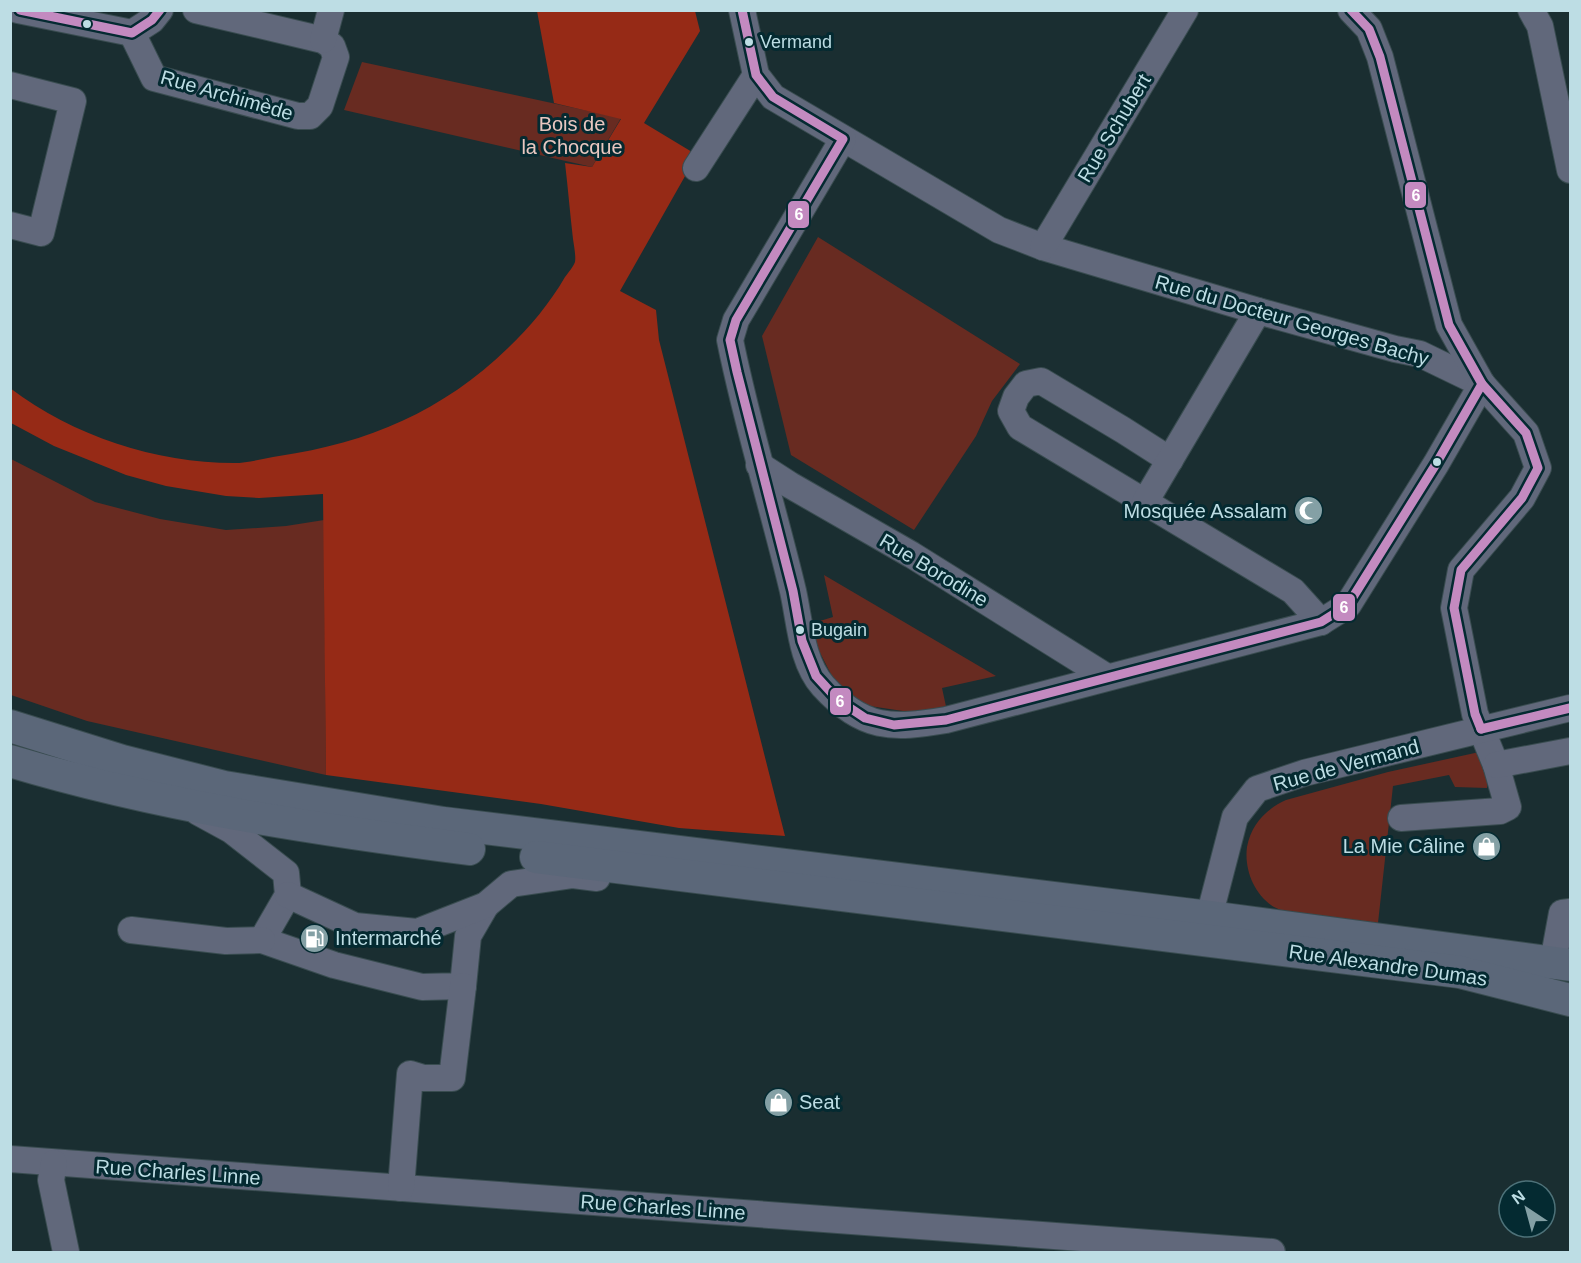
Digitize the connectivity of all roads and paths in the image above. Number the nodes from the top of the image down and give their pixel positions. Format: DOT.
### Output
graph roads {
  1 [pos="18,10"];
  2 [pos="160,10"];
  3 [pos="196,10"];
  4 [pos="331,10"];
  5 [pos="742,10"];
  6 [pos="1185,10"];
  7 [pos="1351,10"];
  8 [pos="1532,10"];
  9 [pos="132,33"];
  10 [pos="323,40"];
  11 [pos="756,75"];
  12 [pos="10,85"];
  13 [pos="843,139"];
  14 [pos="696,168"];
  15 [pos="1570,170"];
  16 [pos="10,225"];
  17 [pos="1044,247"];
  18 [pos="1258,311"];
  19 [pos="1482,384"];
  20 [pos="1170,460"];
  21 [pos="759,465"];
  22 [pos="1145,502"];
  23 [pos="1321,622"];
  24 [pos="1107,677"];
  25 [pos="1570,708"];
  26 [pos="10,726"];
  27 [pos="1481,729"];
  28 [pos="1570,751"];
  29 [pos="10,761"];
  30 [pos="1496,765"];
  31 [pos="187,806"];
  32 [pos="1401,818"];
  33 [pos="665,874"];
  34 [pos="288,895"];
  35 [pos="486,905"];
  36 [pos="1570,912"];
  37 [pos="1206,928"];
  38 [pos="131,930"];
  39 [pos="262,940"];
  40 [pos="1562,964"];
  41 [pos="464,986"];
  42 [pos="1570,1000"];
  43 [pos="10,1159"];
  44 [pos="54,1162"];
  45 [pos="401,1188"];
  46 [pos="66,1252"];
  47 [pos="1272,1252"];
  1 -- 9 [label="street"];
  2 -- 9 [label="street"];
  3 -- 10 [label="street"];
  4 -- 10 [label="street"];
  5 -- 11 [label="street"];
  6 -- 17 [label="street, Rue Schubert"];
  7 -- 19 [label="street"];
  8 -- 15 [label="street"];
  9 -- 10 [label="street, Rue Archimède"];
  11 -- 13 [label="street, Rue du Docteur Georges Bachy"];
  11 -- 14 [label="street"];
  12 -- 16 [label="street"];
  13 -- 17 [label="street, Rue du Docteur Georges Bachy"];
  13 -- 21 [label="street"];
  17 -- 18 [label="street, Rue du Docteur Georges Bachy"];
  18 -- 19 [label="street, Rue du Docteur Georges Bachy"];
  18 -- 20 [label="street"];
  19 -- 23 [label="street"];
  19 -- 27 [label="street, Rue du Docteur Georges Bachy"];
  20 -- 22 [label="street"];
  20 -- 22 [label="street"];
  21 -- 24 [label="street, Rue Borodine"];
  21 -- 24 [label="street"];
  22 -- 23 [label="street"];
  23 -- 24 [label="street"];
  25 -- 27 [label="street, Rue de Vermand"];
  26 -- 37 [label="main road"];
  27 -- 30 [label="street, Rue du Docteur Georges Bachy"];
  27 -- 37 [label="street, Rue de Vermand"];
  28 -- 30 [label="street"];
  29 -- 31 [label="main road"];
  30 -- 32 [label="street, Rue du Docteur Georges Bachy"];
  31 -- 33 [label="main road"];
  31 -- 34 [label="street"];
  33 -- 35 [label="street"];
  33 -- 37 [label="main road"];
  34 -- 35 [label="street"];
  34 -- 39 [label="street"];
  35 -- 41 [label="street"];
  36 -- 40 [label="street"];
  37 -- 40 [label="main road, Rue Alexandre Dumas"];
  37 -- 42 [label="main road, Rue Alexandre Dumas"];
  38 -- 39 [label="street"];
  39 -- 41 [label="street"];
  41 -- 45 [label="street"];
  43 -- 44 [label="street, Rue Charles Linne"];
  44 -- 45 [label="street, Rue Charles Linne"];
  44 -- 46 [label="street"];
  45 -- 47 [label="street, Rue Charles Linne"];
}
